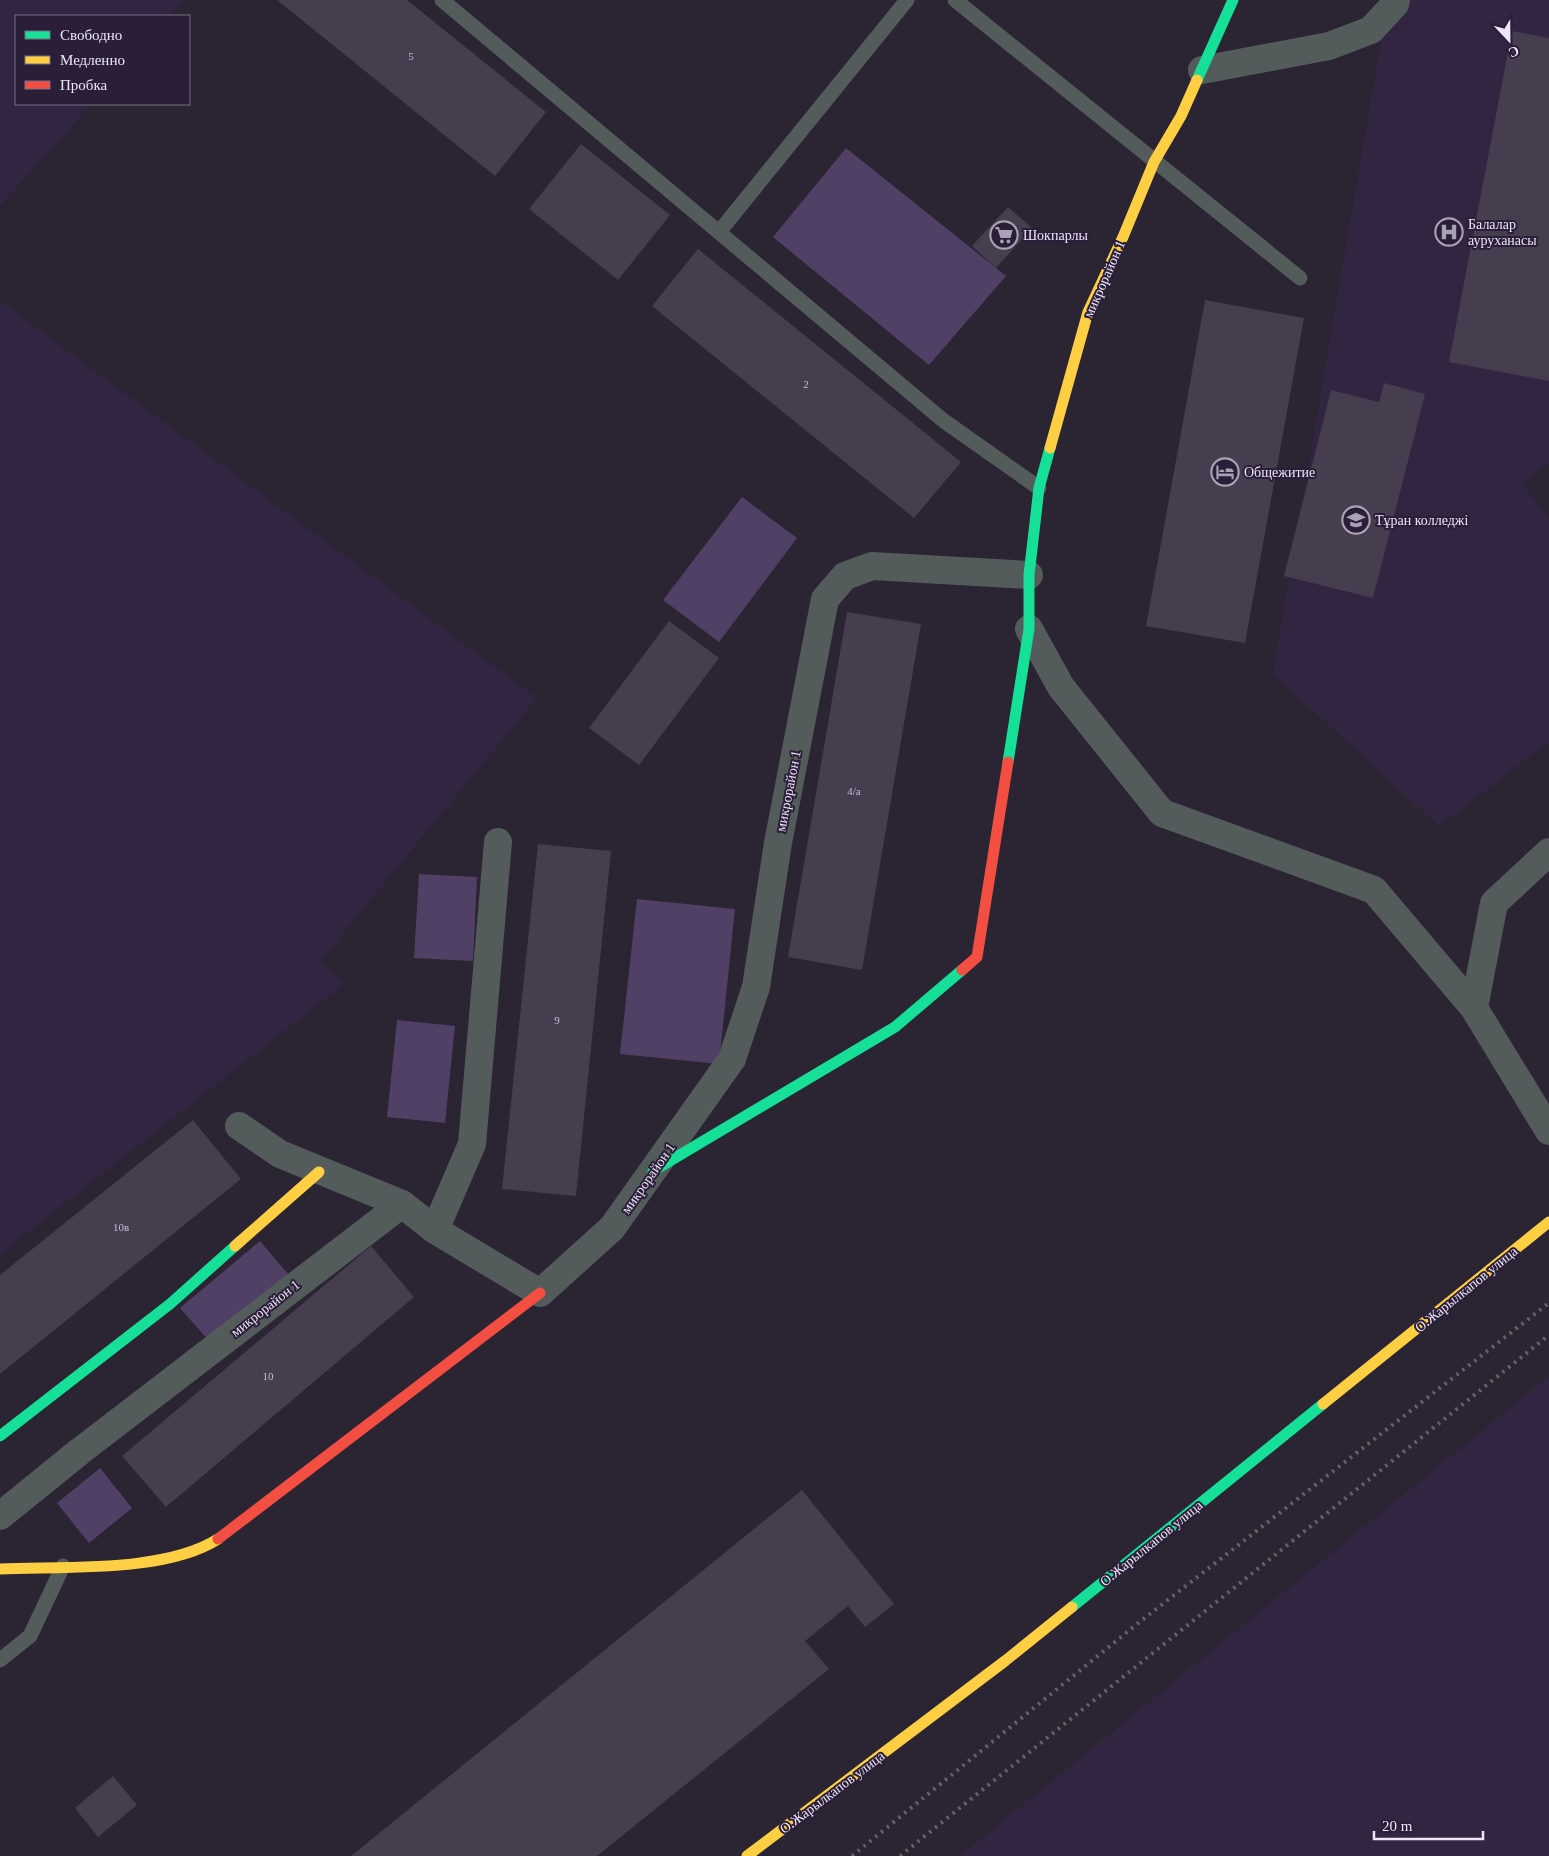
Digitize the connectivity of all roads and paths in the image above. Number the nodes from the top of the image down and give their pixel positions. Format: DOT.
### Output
graph roads {
  1 [pos="442,0"];
  2 [pos="907,0"];
  3 [pos="955,0"];
  4 [pos="1233,0"];
  5 [pos="1396,0"];
  6 [pos="1202,70"];
  7 [pos="1154,162"];
  8 [pos="719,232"];
  9 [pos="1300,278"];
  10 [pos="1039,488"];
  11 [pos="1029,575"];
  12 [pos="1029,629"];
  13 [pos="498,842"];
  14 [pos="1549,852"];
  15 [pos="1474,1008"];
  16 [pos="239,1126"];
  17 [pos="1549,1131"];
  18 [pos="319,1172"];
  19 [pos="653,1172"];
  20 [pos="402,1204"];
  21 [pos="1549,1222"];
  22 [pos="435,1230"];
  23 [pos="540,1293"];
  24 [pos="0,1436"];
  25 [pos="0,1516"];
  26 [pos="63,1566"];
  27 [pos="0,1569"];
  28 [pos="0,1660"];
  29 [pos="747,1856"];
  1 -- 8 [label="lane"];
  2 -- 8 [label="lane"];
  3 -- 7 [label="lane"];
  4 -- 6 [label="street, микрорайон 1"];
  5 -- 6 [label="street"];
  6 -- 7 [label="street, микрорайон 1"];
  7 -- 9 [label="lane"];
  7 -- 10 [label="street, микрорайон 1"];
  8 -- 10 [label="lane"];
  10 -- 11 [label="street, микрорайон 1"];
  11 -- 12 [label="street, микрорайон 1"];
  11 -- 19 [label="street, микрорайон 1"];
  12 -- 15 [label="street"];
  12 -- 19 [label="street, микрорайон 1"];
  13 -- 22 [label="street"];
  14 -- 15 [label="street"];
  15 -- 17 [label="street"];
  16 -- 18 [label="street"];
  18 -- 20 [label="street"];
  18 -- 24 [label="street"];
  19 -- 23 [label="street, микрорайон 1"];
  20 -- 22 [label="street"];
  20 -- 25 [label="street, микрорайон 1"];
  21 -- 29 [label="street, О.Жарылкапов улица"];
  22 -- 23 [label="street"];
  23 -- 26 [label="street"];
  26 -- 27 [label="street"];
  26 -- 28 [label="lane"];
}
